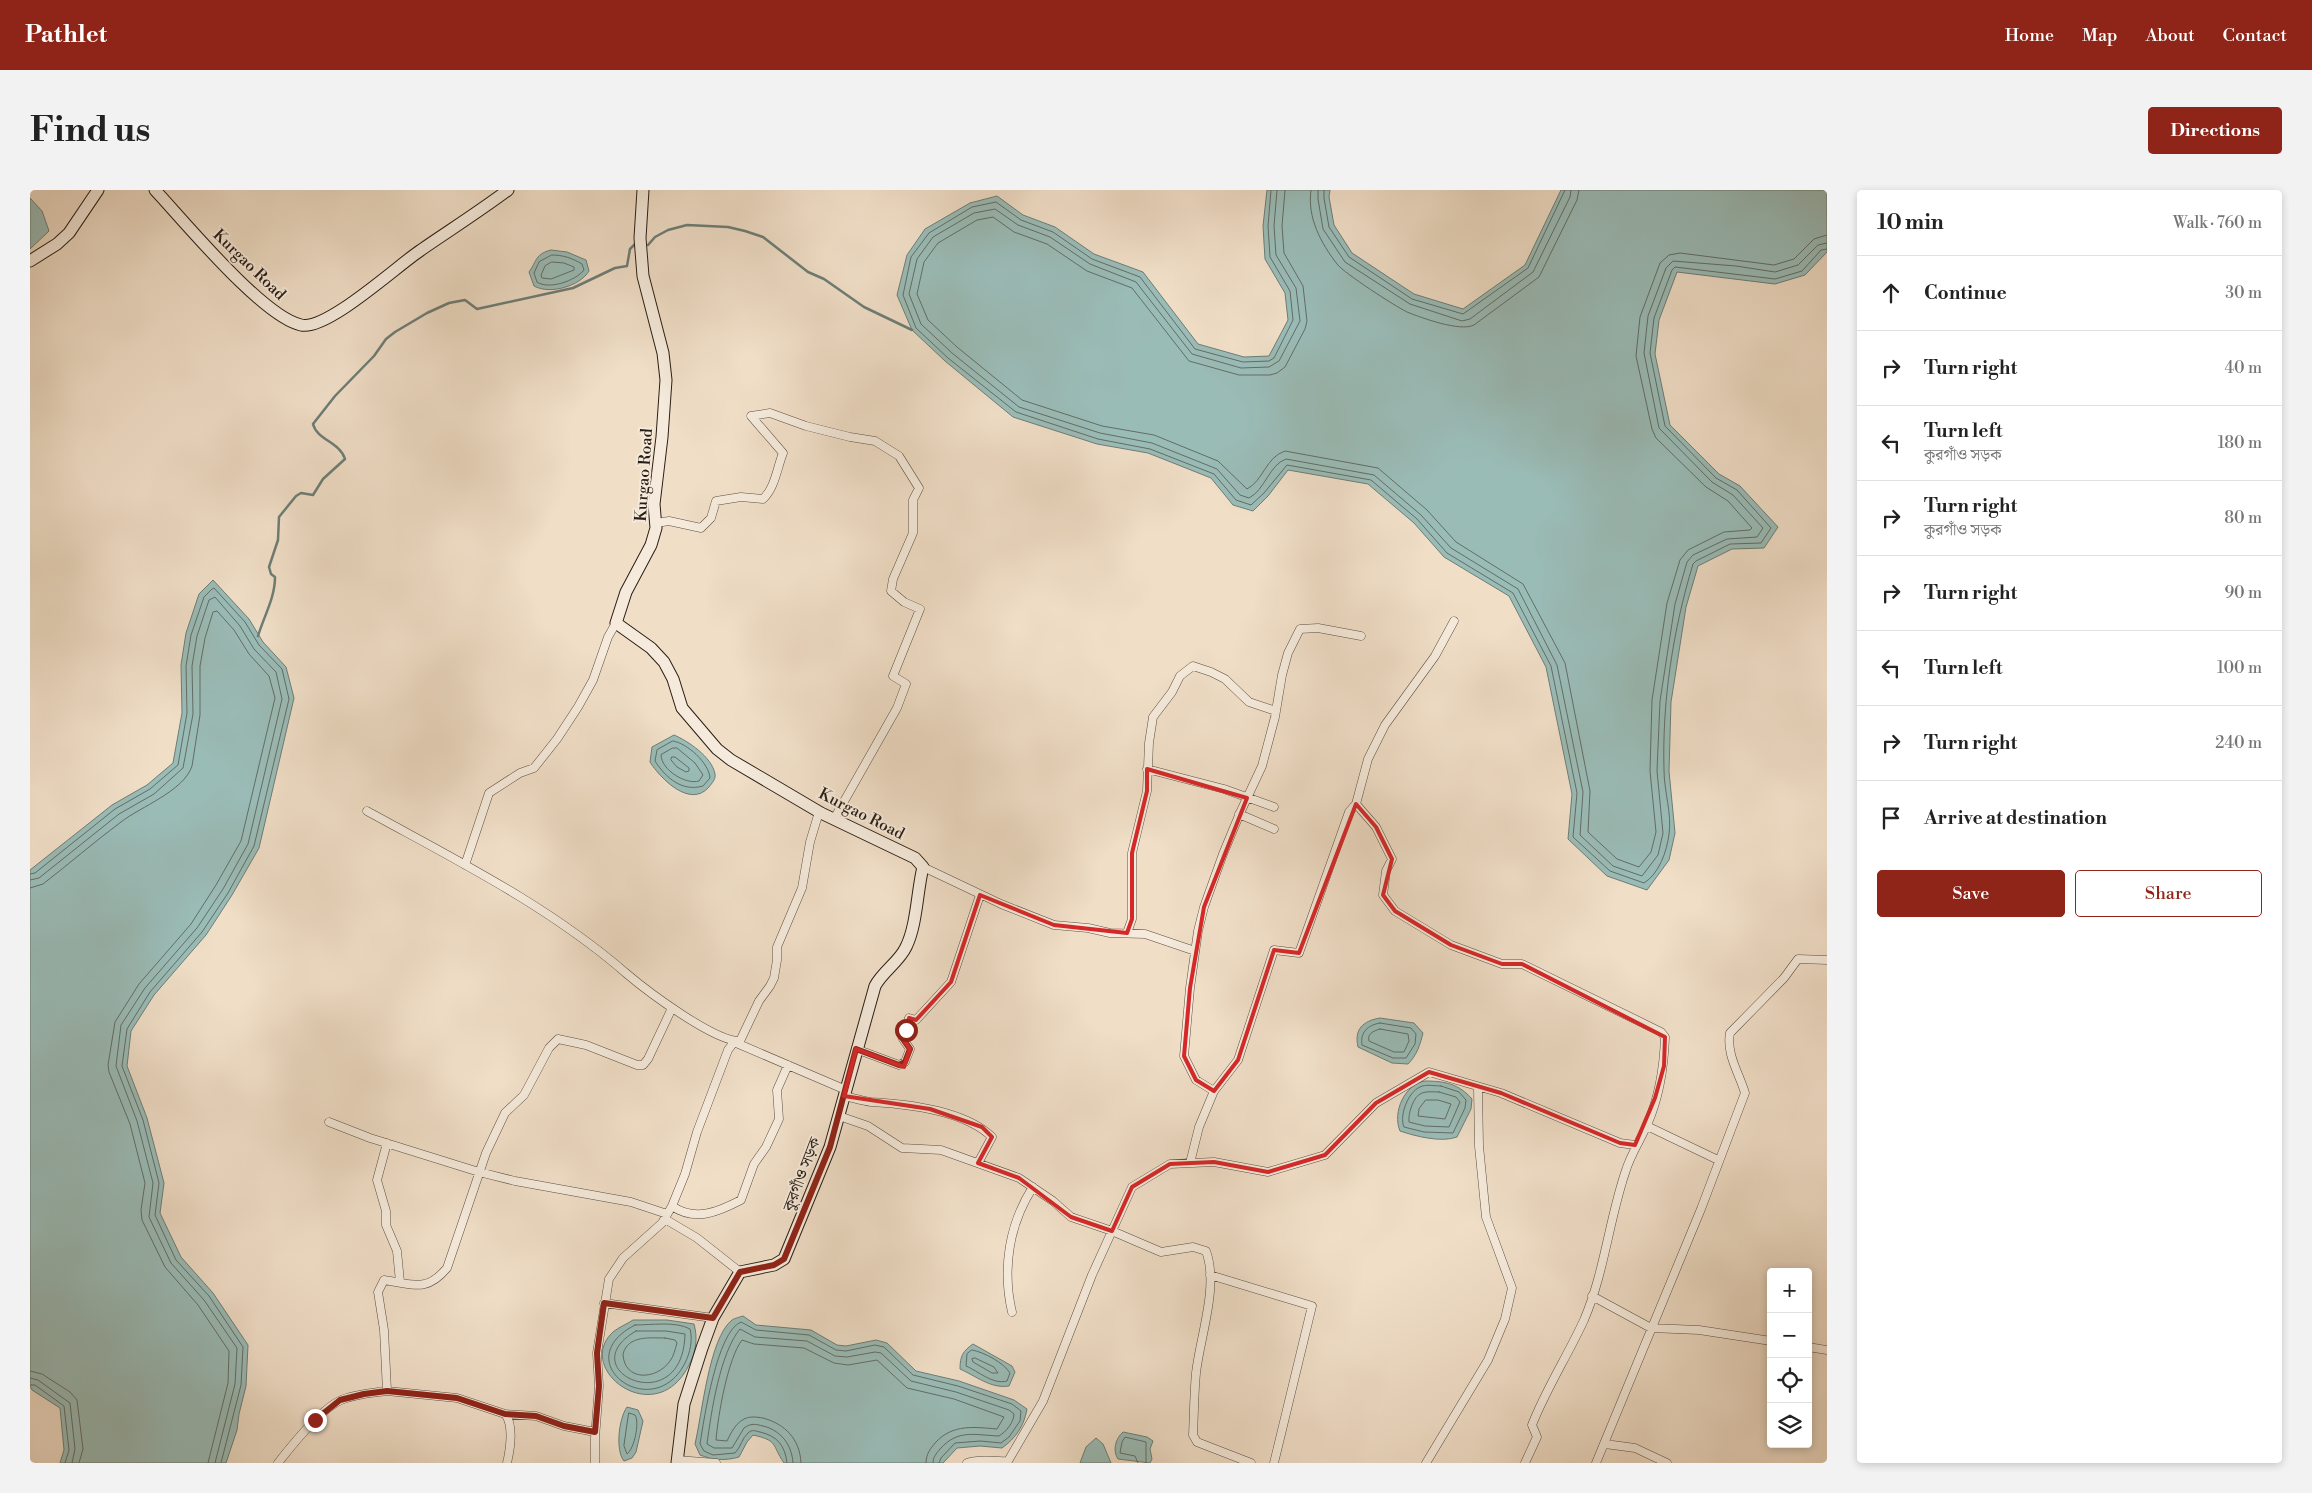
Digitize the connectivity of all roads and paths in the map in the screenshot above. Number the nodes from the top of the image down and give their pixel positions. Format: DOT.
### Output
graph roads {
  1 [pos="98,190"];
  2 [pos="155,190"];
  3 [pos="508,190"];
  4 [pos="643,190"];
  5 [pos="30,261"];
  6 [pos="656,523"];
  7 [pos="1454,621"];
  8 [pos="616,623"];
  9 [pos="1361,636"];
  10 [pos="1276,711"];
  11 [pos="1147,770"];
  12 [pos="1247,798"];
  13 [pos="1356,804"];
  14 [pos="1274,807"];
  15 [pos="367,811"];
  16 [pos="819,812"];
  17 [pos="1239,814"];
  18 [pos="834,819"];
  19 [pos="1274,828"];
  20 [pos="465,865"];
  21 [pos="923,867"];
  22 [pos="980,895"];
  23 [pos="1127,933"];
  24 [pos="1195,951"];
  25 [pos="1827,960"];
  26 [pos="672,1008"];
  27 [pos="734,1042"];
  28 [pos="856,1049"];
  29 [pos="788,1065"];
  30 [pos="1478,1088"];
  31 [pos="1214,1092"];
  32 [pos="845,1093"];
  33 [pos="839,1116"];
  34 [pos="329,1122"];
  35 [pos="1647,1126"];
  36 [pos="387,1143"];
  37 [pos="1635,1145"];
  38 [pos="1718,1160"];
  39 [pos="978,1163"];
  40 [pos="1190,1163"];
  41 [pos="479,1172"];
  42 [pos="1033,1187"];
  43 [pos="672,1206"];
  44 [pos="666,1216"];
  45 [pos="1112,1231"];
  46 [pos="740,1272"];
  47 [pos="1210,1275"];
  48 [pos="400,1282"];
  49 [pos="1592,1296"];
  50 [pos="604,1303"];
  51 [pos="1012,1312"];
  52 [pos="713,1318"];
  53 [pos="1651,1328"];
  54 [pos="1767,1340"];
  55 [pos="1812,1348"];
  56 [pos="1827,1350"];
  57 [pos="387,1391"];
  58 [pos="505,1414"];
  59 [pos="595,1432"];
  60 [pos="1605,1444"];
  61 [pos="677,1461"];
  62 [pos="1008,1462"];
  63 [pos="280,1463"];
  64 [pos="507,1463"];
  65 [pos="595,1463"];
  66 [pos="716,1463"];
  67 [pos="967,1463"];
  68 [pos="1251,1463"];
  69 [pos="1274,1463"];
  70 [pos="1426,1463"];
  71 [pos="1525,1463"];
  72 [pos="1596,1463"];
  73 [pos="1667,1463"];
  1 -- 5 [label="street"];
  2 -- 3 [label="street, Kurgao Road"];
  4 -- 6 [label="street, Kurgao Road"];
  6 -- 8 [label="street, Kurgao Road"];
  6 -- 18 [label="street"];
  7 -- 13 [label="street"];
  8 -- 16 [label="street, Kurgao Road"];
  8 -- 20 [label="street"];
  9 -- 10 [label="street"];
  10 -- 11 [label="street"];
  10 -- 12 [label="street"];
  11 -- 12 [label="street"];
  11 -- 23 [label="street"];
  12 -- 14 [label="street"];
  12 -- 17 [label="street"];
  13 -- 31 [label="street"];
  13 -- 35 [label="street"];
  15 -- 20 [label="street"];
  16 -- 18 [label="street, Kurgao Road"];
  16 -- 27 [label="street"];
  17 -- 19 [label="street"];
  17 -- 24 [label="street"];
  18 -- 21 [label="street, Kurgao Road"];
  20 -- 26 [label="street"];
  21 -- 22 [label="street"];
  21 -- 28 [label="street, কুরগাঁও সড়ক"];
  22 -- 23 [label="street"];
  22 -- 28 [label="street"];
  23 -- 24 [label="street"];
  24 -- 31 [label="street"];
  25 -- 38 [label="street"];
  26 -- 27 [label="street"];
  26 -- 41 [label="street"];
  27 -- 29 [label="street"];
  27 -- 43 [label="street"];
  28 -- 32 [label="street, কুরগাঁও সড়ক"];
  29 -- 32 [label="street"];
  29 -- 43 [label="street"];
  30 -- 37 [label="street"];
  30 -- 40 [label="street"];
  30 -- 70 [label="street"];
  31 -- 40 [label="street"];
  32 -- 33 [label="street, কুরগাঁও সড়ক"];
  32 -- 39 [label="street"];
  33 -- 39 [label="street"];
  33 -- 46 [label="street, কুরগাঁও সড়ক"];
  34 -- 36 [label="street"];
  35 -- 37 [label="street"];
  35 -- 38 [label="street"];
  36 -- 41 [label="street"];
  36 -- 48 [label="street"];
  37 -- 49 [label="street"];
  38 -- 53 [label="street"];
  39 -- 42 [label="street"];
  40 -- 45 [label="street"];
  41 -- 44 [label="street"];
  41 -- 48 [label="street"];
  42 -- 45 [label="street"];
  42 -- 51 [label="street"];
  43 -- 44 [label="street"];
  44 -- 46 [label="street"];
  44 -- 50 [label="street"];
  45 -- 47 [label="street"];
  45 -- 62 [label="street"];
  46 -- 52 [label="street"];
  47 -- 68 [label="street"];
  47 -- 69 [label="street"];
  48 -- 57 [label="street"];
  49 -- 53 [label="street"];
  49 -- 71 [label="street"];
  50 -- 52 [label="street"];
  50 -- 59 [label="street"];
  52 -- 61 [label="street"];
  53 -- 54 [label="street"];
  53 -- 60 [label="street"];
  55 -- 56 [label="street"];
  57 -- 58 [label="street"];
  57 -- 63 [label="street"];
  58 -- 59 [label="street"];
  58 -- 64 [label="street"];
  59 -- 65 [label="street"];
  60 -- 72 [label="street"];
  60 -- 73 [label="street"];
  61 -- 66 [label="street"];
  62 -- 67 [label="street"];
}
